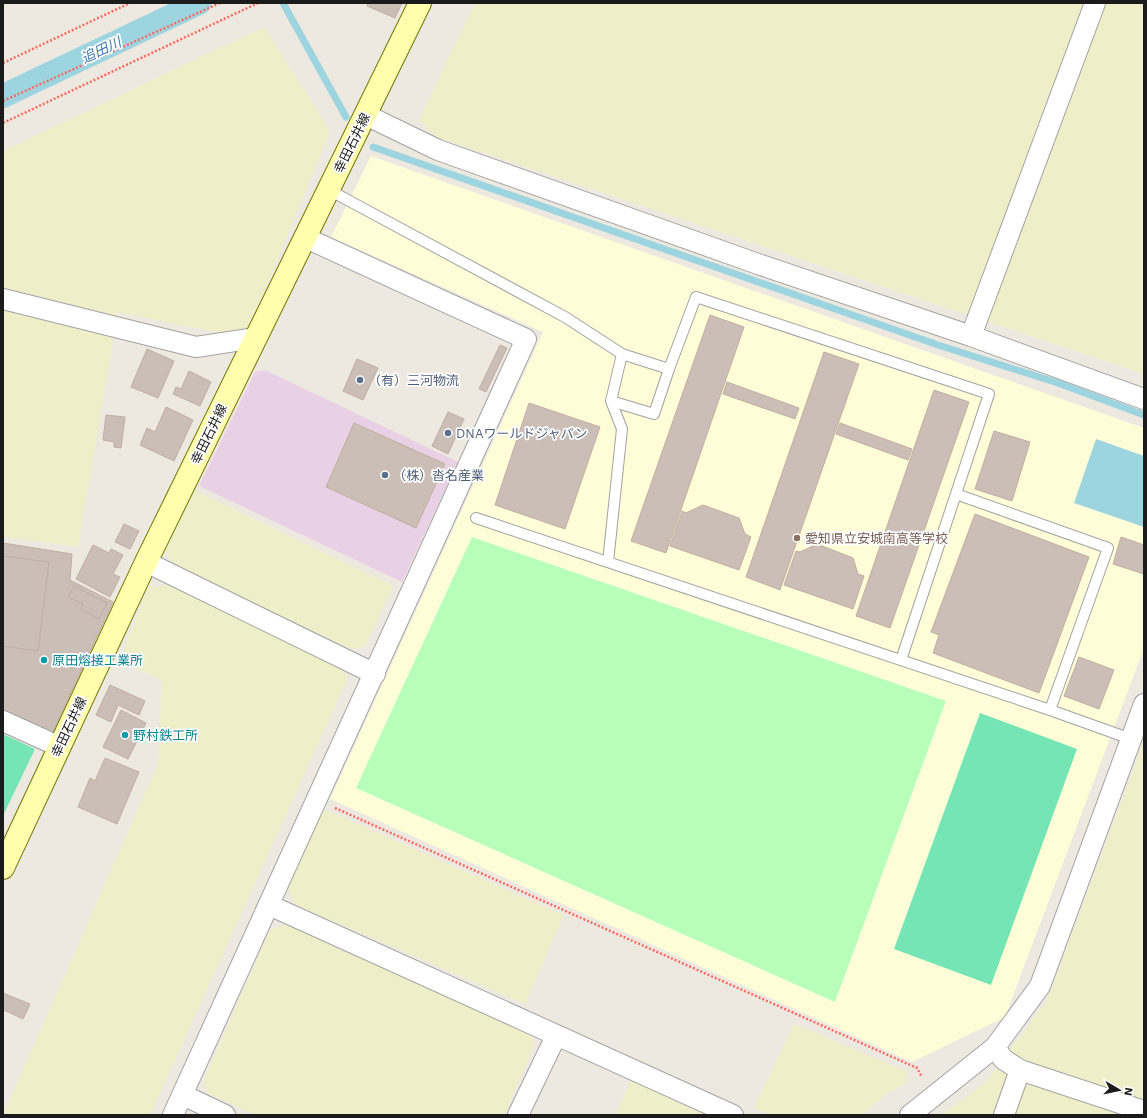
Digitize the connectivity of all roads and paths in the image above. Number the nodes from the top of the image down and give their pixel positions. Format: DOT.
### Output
graph roads {
  1 [pos="130,3"];
  2 [pos="220,3"];
  3 [pos="258,3"];
  4 [pos="420,3"];
  5 [pos="1095,3"];
  6 [pos="3,63"];
  7 [pos="3,101"];
  8 [pos="366,115"];
  9 [pos="3,123"];
  10 [pos="329,190"];
  11 [pos="306,238"];
  12 [pos="3,299"];
  13 [pos="971,336"];
  14 [pos="256,338"];
  15 [pos="622,354"];
  16 [pos="669,369"];
  17 [pos="1144,399"];
  18 [pos="611,401"];
  19 [pos="956,494"];
  20 [pos="476,518"];
  21 [pos="146,562"];
  22 [pos="608,562"];
  23 [pos="901,660"];
  24 [pos="374,674"];
  25 [pos="1144,704"];
  26 [pos="1050,710"];
  27 [pos="3,721"];
  28 [pos="1130,739"];
  29 [pos="60,747"];
  30 [pos="317,800"];
  31 [pos="3,868"];
  32 [pos="269,905"];
  33 [pos="556,1036"];
  34 [pos="995,1047"];
  35 [pos="1020,1070"];
  36 [pos="925,1083"];
  37 [pos="183,1095"];
  38 [pos="1144,1111"];
  39 [pos="173,1115"];
  40 [pos="225,1115"];
  41 [pos="518,1115"];
  42 [pos="733,1115"];
  43 [pos="910,1115"];
  44 [pos="1004,1115"];
  1 -- 6 [label="path"];
  2 -- 7 [label="path"];
  3 -- 9 [label="path"];
  4 -- 8 [label="main road, 幸田石井線"];
  5 -- 13 [label="street"];
  8 -- 10 [label="main road, 幸田石井線"];
  8 -- 13 [label="street"];
  10 -- 11 [label="main road, 幸田石井線"];
  10 -- 15 [label="lane"];
  11 -- 14 [label="main road, 幸田石井線"];
  11 -- 24 [label="street"];
  12 -- 14 [label="street"];
  13 -- 17 [label="street"];
  14 -- 21 [label="main road, 幸田石井線"];
  15 -- 16 [label="lane"];
  15 -- 18 [label="lane"];
  16 -- 18 [label="lane"];
  16 -- 19 [label="lane"];
  18 -- 22 [label="lane"];
  19 -- 23 [label="lane"];
  19 -- 26 [label="lane"];
  20 -- 22 [label="lane"];
  21 -- 24 [label="street"];
  21 -- 29 [label="main road, 幸田石井線"];
  22 -- 23 [label="lane"];
  23 -- 26 [label="lane"];
  24 -- 30 [label="street"];
  25 -- 28 [label="street"];
  26 -- 28 [label="lane"];
  27 -- 29 [label="street"];
  28 -- 34 [label="street"];
  29 -- 31 [label="main road, 幸田石井線"];
  30 -- 32 [label="street"];
  30 -- 36 [label="path"];
  32 -- 33 [label="street"];
  32 -- 37 [label="street"];
  33 -- 41 [label="street"];
  33 -- 42 [label="street"];
  34 -- 35 [label="street"];
  34 -- 43 [label="street"];
  35 -- 38 [label="street"];
  35 -- 44 [label="street"];
  37 -- 39 [label="street"];
  37 -- 40 [label="street"];
}
